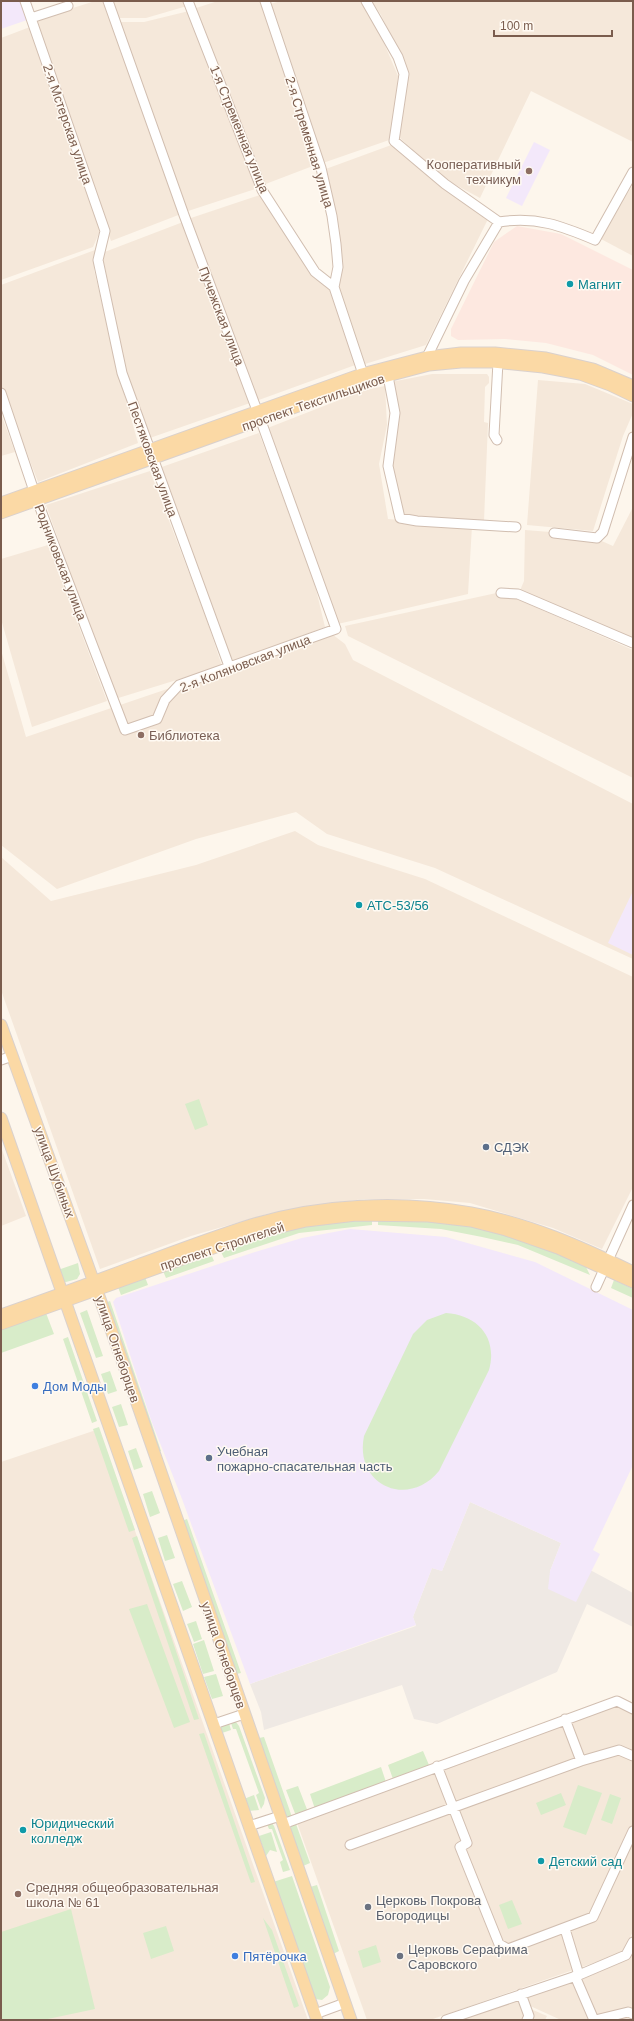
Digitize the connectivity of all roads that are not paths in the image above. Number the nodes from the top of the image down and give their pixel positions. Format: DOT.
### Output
graph roads {
  1 [pos="25,1"];
  2 [pos="108,1"];
  3 [pos="188,1"];
  4 [pos="264,1"];
  5 [pos="366,1"];
  6 [pos="68,6"];
  7 [pos="31,18"];
  8 [pos="633,172"];
  9 [pos="500,222"];
  10 [pos="100,248"];
  11 [pos="334,287"];
  12 [pos="428,361"];
  13 [pos="498,362"];
  14 [pos="388,376"];
  15 [pos="364,378"];
  16 [pos="633,386"];
  17 [pos="1,393"];
  18 [pos="633,396"];
  19 [pos="259,417"];
  20 [pos="633,437"];
  21 [pos="496,440"];
  22 [pos="151,454"];
  23 [pos="36,496"];
  24 [pos="1,503"];
  25 [pos="1,513"];
  26 [pos="516,527"];
  27 [pos="554,533"];
  28 [pos="501,593"];
  29 [pos="336,629"];
  30 [pos="633,644"];
  31 [pos="230,666"];
  32 [pos="124,730"];
  33 [pos="1,1025"];
  34 [pos="12,1056"];
  35 [pos="1,1060"];
  36 [pos="1,1118"];
  37 [pos="633,1205"];
  38 [pos="606,1264"];
  39 [pos="633,1272"];
  40 [pos="633,1282"];
  41 [pos="95,1285"];
  42 [pos="596,1287"];
  43 [pos="65,1296"];
  44 [pos="1,1315"];
  45 [pos="1,1324"];
  46 [pos="633,1709"];
  47 [pos="244,1714"];
  48 [pos="565,1719"];
  49 [pos="214,1724"];
  50 [pos="633,1756"];
  51 [pos="581,1762"];
  52 [pos="437,1766"];
  53 [pos="454,1807"];
  54 [pos="281,1820"];
  55 [pos="249,1826"];
  56 [pos="633,1831"];
  57 [pos="350,1845"];
  58 [pos="565,1929"];
  59 [pos="633,1941"];
  60 [pos="577,1976"];
  61 [pos="521,1994"];
  62 [pos="345,2003"];
  63 [pos="633,2014"];
  64 [pos="316,2017"];
  65 [pos="351,2020"];
  66 [pos="446,2020"];
  67 [pos="527,2020"];
  68 [pos="594,2020"];
  1 -- 7 [label="street, 2-я Мстерская улица"];
  2 -- 19 [label="street, Пучежская улица"];
  3 -- 11 [label="street, 1-я Стременная улица"];
  4 -- 11 [label="street, 2-я Стременная улица"];
  5 -- 9 [label="street"];
  6 -- 7 [label="street"];
  7 -- 10 [label="street, 2-я Мстерская улица"];
  8 -- 9 [label="street"];
  9 -- 12 [label="street"];
  10 -- 22 [label="street, Пестяковская улица"];
  11 -- 15 [label="street"];
  12 -- 13 [label="main road, проспект Текстильщиков"];
  12 -- 14 [label="main road, проспект Текстильщиков"];
  12 -- 15 [label="main road, проспект Текстильщиков"];
  12 -- 16 [label="main road, проспект Текстильщиков"];
  13 -- 18 [label="main road, проспект Текстильщиков"];
  13 -- 21 [label="street"];
  14 -- 15 [label="main road, проспект Текстильщиков"];
  14 -- 26 [label="street"];
  15 -- 19 [label="main road, проспект Текстильщиков"];
  17 -- 23 [label="street, Родниковская улица"];
  19 -- 22 [label="main road, проспект Текстильщиков"];
  19 -- 29 [label="street, Пучежская улица"];
  20 -- 27 [label="street"];
  22 -- 23 [label="main road, проспект Текстильщиков"];
  22 -- 31 [label="street, Пестяковская улица"];
  23 -- 24 [label="main road, проспект Текстильщиков"];
  23 -- 25 [label="main road, проспект Текстильщиков"];
  23 -- 32 [label="street, Родниковская улица"];
  28 -- 30 [label="street"];
  29 -- 31 [label="street, 2-я Коляновская улица"];
  31 -- 32 [label="street, 2-я Коляновская улица"];
  33 -- 34 [label="main road, улица Шубиных"];
  34 -- 35 [label="street"];
  34 -- 41 [label="main road, улица Шубиных"];
  36 -- 43 [label="main road"];
  37 -- 38 [label="street"];
  38 -- 39 [label="main road, проспект Строителей"];
  38 -- 40 [label="main road, проспект Строителей"];
  38 -- 41 [label="main road, проспект Строителей"];
  38 -- 42 [label="street"];
  41 -- 43 [label="main road, проспект Строителей"];
  41 -- 47 [label="main road, улица Огнеборцев"];
  43 -- 44 [label="main road, проспект Строителей"];
  43 -- 45 [label="main road, проспект Строителей"];
  43 -- 49 [label="main road"];
  46 -- 48 [label="street"];
  47 -- 49 [label="street"];
  47 -- 54 [label="main road, улица Огнеборцев"];
  48 -- 51 [label="street"];
  48 -- 52 [label="street"];
  49 -- 55 [label="main road"];
  50 -- 51 [label="street"];
  51 -- 53 [label="street"];
  52 -- 53 [label="street"];
  52 -- 54 [label="street"];
  53 -- 57 [label="street"];
  53 -- 58 [label="street"];
  54 -- 55 [label="street"];
  54 -- 62 [label="main road, улица Огнеборцев"];
  55 -- 64 [label="main road"];
  56 -- 58 [label="street"];
  58 -- 60 [label="street"];
  59 -- 60 [label="street"];
  60 -- 61 [label="street"];
  60 -- 68 [label="street"];
  61 -- 66 [label="street"];
  61 -- 67 [label="street"];
  62 -- 64 [label="street"];
  62 -- 65 [label="main road, улица Огнеборцев"];
  63 -- 68 [label="street"];
}
